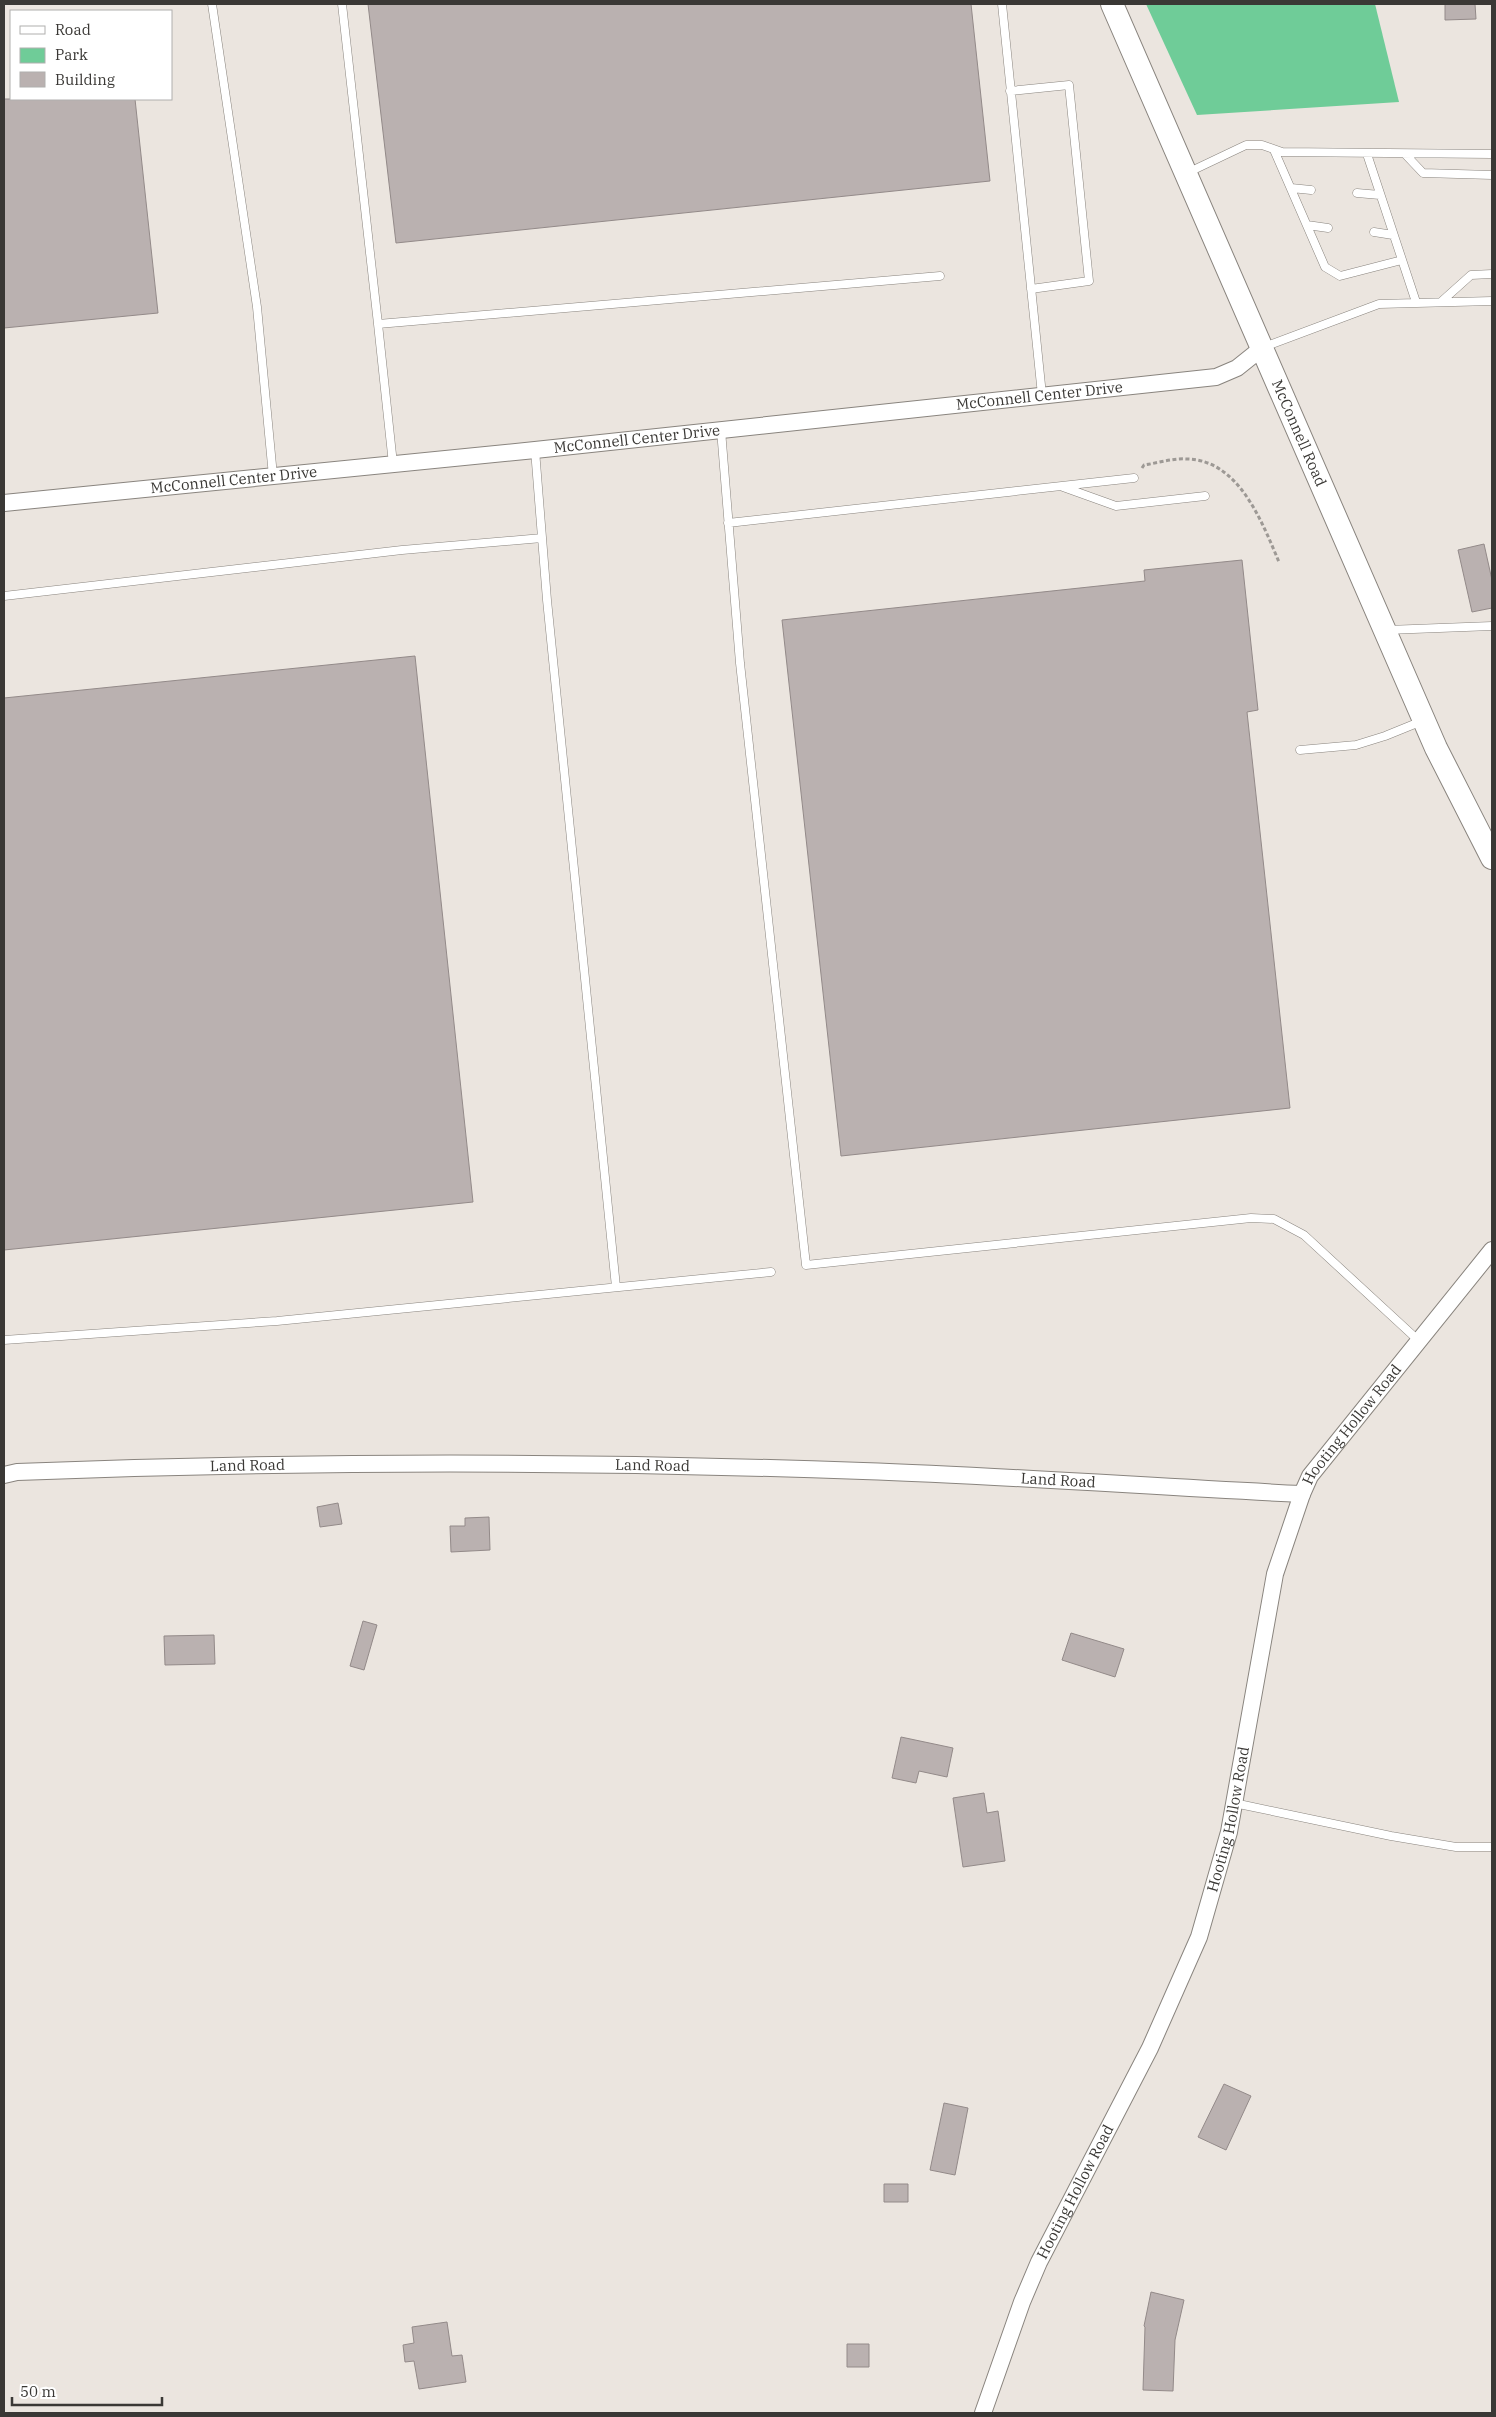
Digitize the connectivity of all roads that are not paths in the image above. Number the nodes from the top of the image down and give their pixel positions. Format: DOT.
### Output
graph roads {
  1 [pos="212,4"];
  2 [pos="342,4"];
  3 [pos="1002,4"];
  4 [pos="1112,4"];
  5 [pos="1010,91"];
  6 [pos="1274,150"];
  7 [pos="1367,154"];
  8 [pos="1404,154"];
  9 [pos="1492,154"];
  10 [pos="1186,173"];
  11 [pos="1492,175"];
  12 [pos="1291,188"];
  13 [pos="1311,190"];
  14 [pos="1357,193"];
  15 [pos="1380,195"];
  16 [pos="1307,225"];
  17 [pos="1328,228"];
  18 [pos="1374,232"];
  19 [pos="1393,234"];
  20 [pos="1402,260"];
  21 [pos="1492,274"];
  22 [pos="940,276"];
  23 [pos="1031,289"];
  24 [pos="1492,301"];
  25 [pos="1416,302"];
  26 [pos="1442,302"];
  27 [pos="378,324"];
  28 [pos="1262,348"];
  29 [pos="1042,395"];
  30 [pos="720,430"];
  31 [pos="535,450"];
  32 [pos="392,464"];
  33 [pos="272,476"];
  34 [pos="1134,478"];
  35 [pos="1061,486"];
  36 [pos="1205,496"];
  37 [pos="4,502"];
  38 [pos="728,523"];
  39 [pos="542,538"];
  40 [pos="4,596"];
  41 [pos="1492,626"];
  42 [pos="1385,630"];
  43 [pos="1424,720"];
  44 [pos="1300,750"];
  45 [pos="1492,858"];
  46 [pos="1492,1250"];
  47 [pos="770,1272"];
  48 [pos="616,1287"];
  49 [pos="4,1340"];
  50 [pos="1419,1341"];
  51 [pos="4,1475"];
  52 [pos="1302,1494"];
  53 [pos="1234,1803"];
  54 [pos="1492,1847"];
  55 [pos="983,2413"];
  1 -- 33 [label="lane"];
  2 -- 27 [label="lane"];
  3 -- 5 [label="lane"];
  4 -- 10 [label="street, McConnell Road"];
  5 -- 23 [label="lane"];
  5 -- 23 [label="lane"];
  6 -- 7 [label="lane"];
  6 -- 10 [label="lane"];
  6 -- 12 [label="lane"];
  7 -- 8 [label="lane"];
  7 -- 15 [label="lane"];
  8 -- 9 [label="lane"];
  8 -- 11 [label="lane"];
  10 -- 28 [label="street, McConnell Road"];
  12 -- 13 [label="lane"];
  12 -- 16 [label="lane"];
  14 -- 15 [label="lane"];
  15 -- 19 [label="lane"];
  16 -- 17 [label="lane"];
  16 -- 20 [label="lane"];
  18 -- 19 [label="lane"];
  19 -- 20 [label="lane"];
  20 -- 25 [label="lane"];
  21 -- 26 [label="lane"];
  22 -- 27 [label="lane"];
  23 -- 29 [label="lane"];
  24 -- 26 [label="lane"];
  25 -- 26 [label="lane"];
  25 -- 28 [label="lane"];
  27 -- 32 [label="lane"];
  28 -- 29 [label="street, McConnell Center Drive"];
  28 -- 42 [label="street, McConnell Road"];
  29 -- 30 [label="street, McConnell Center Drive"];
  30 -- 31 [label="street, McConnell Center Drive"];
  30 -- 38 [label="lane"];
  31 -- 32 [label="street, McConnell Center Drive"];
  31 -- 39 [label="lane"];
  32 -- 33 [label="street, McConnell Center Drive"];
  33 -- 37 [label="street, McConnell Center Drive"];
  34 -- 35 [label="lane"];
  35 -- 36 [label="lane"];
  35 -- 38 [label="lane"];
  38 -- 50 [label="lane"];
  39 -- 40 [label="lane"];
  39 -- 48 [label="lane"];
  41 -- 42 [label="lane"];
  42 -- 43 [label="street, McConnell Road"];
  43 -- 44 [label="lane"];
  43 -- 45 [label="street, McConnell Road"];
  46 -- 50 [label="street, Hooting Hollow Road"];
  47 -- 48 [label="lane"];
  48 -- 49 [label="lane"];
  50 -- 52 [label="street, Hooting Hollow Road"];
  51 -- 52 [label="street, Land Road"];
  52 -- 53 [label="street, Hooting Hollow Road"];
  53 -- 54 [label="lane"];
  53 -- 55 [label="street, Hooting Hollow Road"];
}
